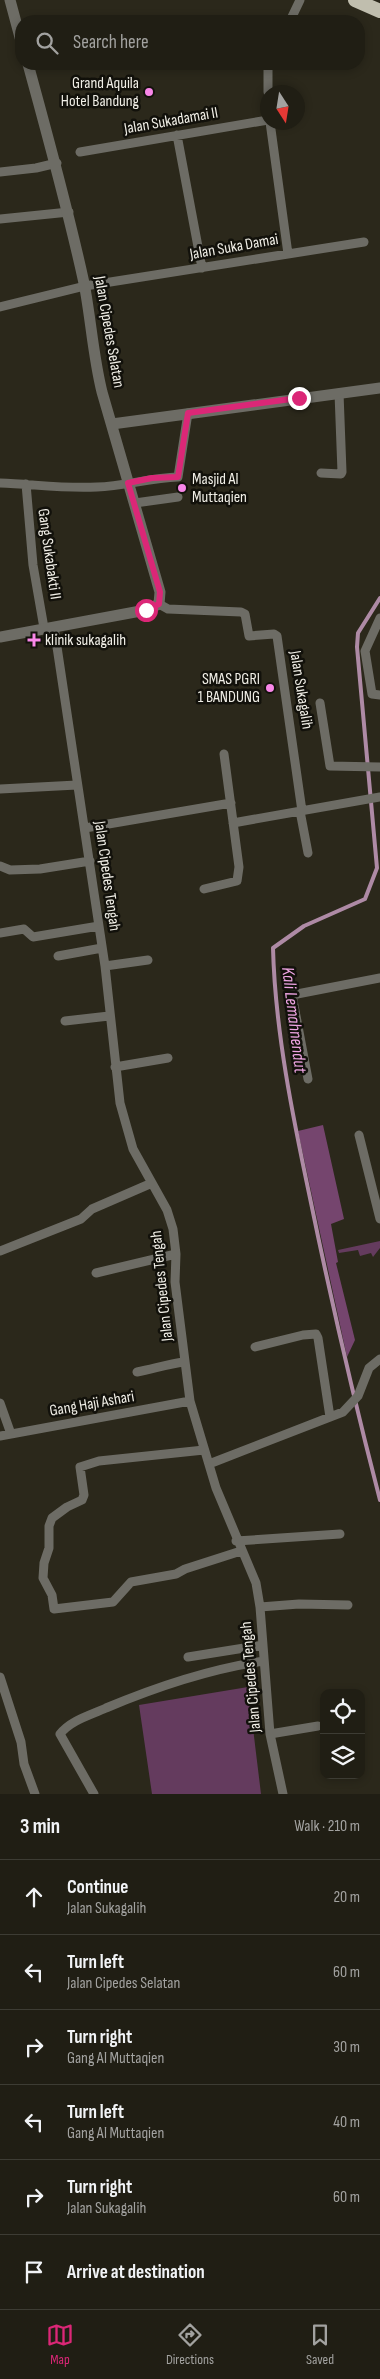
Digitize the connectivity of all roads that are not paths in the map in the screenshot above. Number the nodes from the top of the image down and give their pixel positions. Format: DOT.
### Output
graph roads {
  1 [pos="10,0"];
  2 [pos="300,0"];
  3 [pos="355,0"];
  4 [pos="380,12"];
  5 [pos="293,15"];
  6 [pos="15,19"];
  7 [pos="30,70"];
  8 [pos="268,70"];
  9 [pos="268,85"];
  10 [pos="260,122"];
  11 [pos="270,130"];
  12 [pos="177,135"];
  13 [pos="80,152"];
  14 [pos="56,163"];
  15 [pos="0,172"];
  16 [pos="69,212"];
  17 [pos="0,219"];
  18 [pos="364,242"];
  19 [pos="288,254"];
  20 [pos="202,268"];
  21 [pos="84,286"];
  22 [pos="0,307"];
  23 [pos="380,388"];
  24 [pos="339,393"];
  25 [pos="188,413"];
  26 [pos="112,424"];
  27 [pos="321,473"];
  28 [pos="0,483"];
  29 [pos="128,483"];
  30 [pos="26,484"];
  31 [pos="178,497"];
  32 [pos="135,503"];
  33 [pos="159,604"];
  34 [pos="380,618"];
  35 [pos="49,628"];
  36 [pos="0,637"];
  37 [pos="380,695"];
  38 [pos="320,703"];
  39 [pos="224,754"];
  40 [pos="377,767"];
  41 [pos="77,785"];
  42 [pos="0,789"];
  43 [pos="380,796"];
  44 [pos="231,803"];
  45 [pos="301,811"];
  46 [pos="234,823"];
  47 [pos="85,828"];
  48 [pos="308,853"];
  49 [pos="90,861"];
  50 [pos="0,866"];
  51 [pos="204,889"];
  52 [pos="99,926"];
  53 [pos="0,933"];
  54 [pos="102,948"];
  55 [pos="58,956"];
  56 [pos="148,960"];
  57 [pos="105,966"];
  58 [pos="380,978"];
  59 [pos="109,1016"];
  60 [pos="65,1021"];
  61 [pos="168,1058"];
  62 [pos="115,1067"];
  63 [pos="308,1079"];
  64 [pos="359,1136"];
  65 [pos="152,1183"];
  66 [pos="380,1219"];
  67 [pos="0,1251"];
  68 [pos="176,1254"];
  69 [pos="96,1273"];
  70 [pos="255,1347"];
  71 [pos="380,1359"];
  72 [pos="184,1362"];
  73 [pos="137,1372"];
  74 [pos="190,1401"];
  75 [pos="0,1403"];
  76 [pos="330,1417"];
  77 [pos="11,1434"];
  78 [pos="0,1436"];
  79 [pos="204,1450"];
  80 [pos="209,1464"];
  81 [pos="340,1534"];
  82 [pos="236,1541"];
  83 [pos="241,1551"];
  84 [pos="348,1605"];
  85 [pos="260,1607"];
  86 [pos="263,1645"];
  87 [pos="188,1657"];
  88 [pos="264,1661"];
  89 [pos="0,1677"];
  90 [pos="318,1726"];
  91 [pos="270,1734"];
  92 [pos="35,1794"];
  93 [pos="94,1794"];
  94 [pos="283,1794"];
  1 -- 6 [label="street"];
  2 -- 5 [label="street"];
  3 -- 4 [label="highway"];
  7 -- 14 [label="street, Jalan Cipedes Selatan"];
  8 -- 9 [label="street"];
  10 -- 12 [label="street, Jalan Sukadamai II"];
  11 -- 19 [label="street, Jalan Suka Damai"];
  12 -- 13 [label="street, Jalan Sukadamai II"];
  12 -- 20 [label="street"];
  14 -- 15 [label="street"];
  14 -- 16 [label="street, Jalan Cipedes Selatan"];
  16 -- 17 [label="street"];
  16 -- 21 [label="street, Jalan Cipedes Selatan"];
  18 -- 19 [label="street"];
  19 -- 20 [label="street, Jalan Suka Damai"];
  20 -- 21 [label="street, Jalan Suka Damai"];
  21 -- 22 [label="street, Jalan Suka Damai"];
  21 -- 26 [label="street, Jalan Cipedes Selatan"];
  23 -- 24 [label="street"];
  24 -- 25 [label="street"];
  24 -- 27 [label="street"];
  25 -- 26 [label="street"];
  25 -- 29 [label="street"];
  26 -- 29 [label="street, Jalan Cipedes Selatan"];
  28 -- 30 [label="street"];
  29 -- 30 [label="street"];
  29 -- 32 [label="street, Jalan Cipedes Selatan"];
  30 -- 35 [label="street, Gang Sukabakti II"];
  31 -- 32 [label="street"];
  32 -- 33 [label="street, Jalan Cipedes Selatan"];
  33 -- 35 [label="street"];
  33 -- 45 [label="street, Jalan Sukagalih"];
  34 -- 37 [label="street"];
  35 -- 36 [label="street"];
  35 -- 41 [label="street, Jalan Cipedes Tengah"];
  38 -- 40 [label="street"];
  39 -- 44 [label="street"];
  41 -- 42 [label="street"];
  41 -- 47 [label="street, Jalan Cipedes Tengah"];
  43 -- 45 [label="street"];
  44 -- 46 [label="street"];
  44 -- 47 [label="street"];
  45 -- 46 [label="street"];
  45 -- 48 [label="street"];
  46 -- 51 [label="street"];
  47 -- 49 [label="street, Jalan Cipedes Tengah"];
  49 -- 50 [label="street"];
  49 -- 52 [label="street, Jalan Cipedes Tengah"];
  52 -- 53 [label="street"];
  52 -- 54 [label="street, Jalan Cipedes Tengah"];
  54 -- 55 [label="street"];
  54 -- 57 [label="street, Jalan Cipedes Tengah"];
  56 -- 57 [label="street"];
  57 -- 59 [label="street, Jalan Cipedes Tengah"];
  58 -- 63 [label="street"];
  59 -- 60 [label="street"];
  59 -- 62 [label="street, Jalan Cipedes Tengah"];
  61 -- 62 [label="street"];
  62 -- 65 [label="street, Jalan Cipedes Tengah"];
  64 -- 66 [label="street"];
  65 -- 67 [label="street"];
  65 -- 68 [label="street, Jalan Cipedes Tengah"];
  68 -- 69 [label="street"];
  68 -- 72 [label="street, Jalan Cipedes Tengah"];
  70 -- 76 [label="street"];
  71 -- 76 [label="street"];
  72 -- 73 [label="street"];
  72 -- 74 [label="street, Jalan Cipedes Tengah"];
  74 -- 77 [label="street, Gang Haji Ashari"];
  74 -- 79 [label="street, Jalan Cipedes Tengah"];
  75 -- 77 [label="street"];
  76 -- 80 [label="street"];
  77 -- 78 [label="street, Gang Haji Ashari"];
  79 -- 80 [label="street, Jalan Cipedes Tengah"];
  79 -- 83 [label="street"];
  80 -- 82 [label="street, Jalan Cipedes Tengah"];
  81 -- 82 [label="street"];
  82 -- 83 [label="street, Jalan Cipedes Tengah"];
  83 -- 85 [label="street, Jalan Cipedes Tengah"];
  84 -- 85 [label="street"];
  85 -- 86 [label="street, Jalan Cipedes Tengah"];
  86 -- 87 [label="street"];
  86 -- 88 [label="street, Jalan Cipedes Tengah"];
  88 -- 91 [label="street, Jalan Cipedes Tengah"];
  88 -- 93 [label="street"];
  89 -- 92 [label="street"];
  90 -- 91 [label="street"];
  91 -- 94 [label="street, Jalan Cipedes Tengah"];
}
